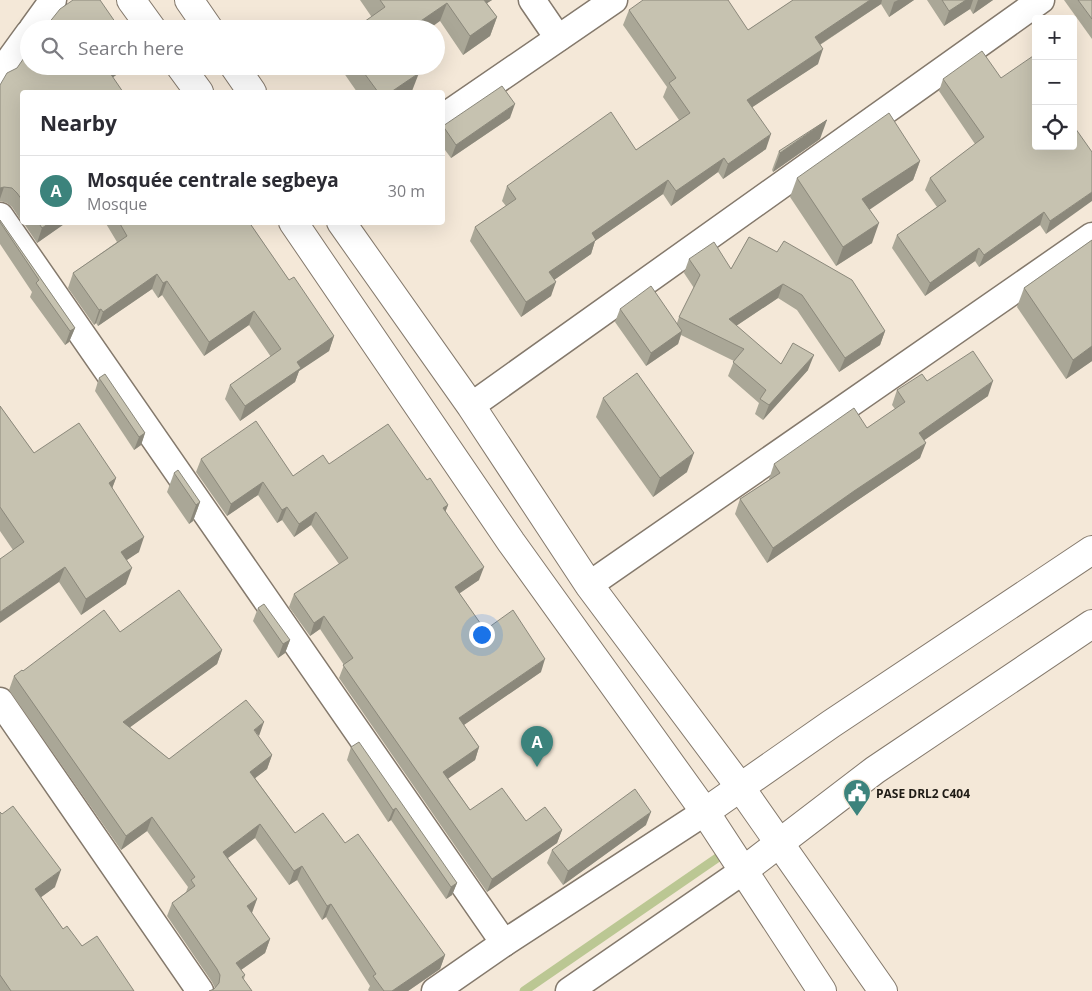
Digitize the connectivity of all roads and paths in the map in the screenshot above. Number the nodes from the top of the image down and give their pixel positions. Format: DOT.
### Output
graph roads {
  1 [pos="53,0"];
  2 [pos="131,0"];
  3 [pos="189,0"];
  4 [pos="532,0"];
  5 [pos="614,0"];
  6 [pos="1040,0"];
  7 [pos="39,20"];
  8 [pos="145,20"];
  9 [pos="203,20"];
  10 [pos="558,38"];
  11 [pos="20,46"];
  12 [pos="0,73"];
  13 [pos="187,75"];
  14 [pos="240,75"];
  15 [pos="198,90"];
  16 [pos="251,90"];
  17 [pos="445,116"];
  18 [pos="295,225"];
  19 [pos="342,225"];
  20 [pos="3,230"];
  21 [pos="1092,236"];
  22 [pos="471,406"];
  23 [pos="1092,550"];
  24 [pos="589,585"];
  25 [pos="1092,624"];
  26 [pos="0,701"];
  27 [pos="740,787"];
  28 [pos="705,812"];
  29 [pos="779,842"];
  30 [pos="743,871"];
  31 [pos="504,943"];
  32 [pos="200,991"];
  33 [pos="435,991"];
  34 [pos="569,991"];
  35 [pos="822,991"];
  36 [pos="882,991"];
  1 -- 7 [label="street"];
  2 -- 8 [label="main road"];
  3 -- 9 [label="main road"];
  4 -- 10 [label="street"];
  5 -- 10 [label="street"];
  6 -- 22 [label="street"];
  10 -- 17 [label="street"];
  11 -- 12 [label="street"];
  13 -- 15 [label="main road"];
  14 -- 16 [label="main road"];
  18 -- 28 [label="main road"];
  19 -- 22 [label="main road"];
  20 -- 31 [label="street"];
  21 -- 24 [label="street"];
  22 -- 24 [label="main road"];
  23 -- 27 [label="main road"];
  24 -- 27 [label="main road"];
  25 -- 29 [label="main road"];
  26 -- 32 [label="street"];
  27 -- 28 [label="main road"];
  27 -- 29 [label="main road"];
  28 -- 30 [label="main road"];
  28 -- 31 [label="street"];
  29 -- 30 [label="main road"];
  29 -- 36 [label="main road"];
  30 -- 34 [label="street"];
  30 -- 35 [label="main road"];
  31 -- 33 [label="street"];
}
